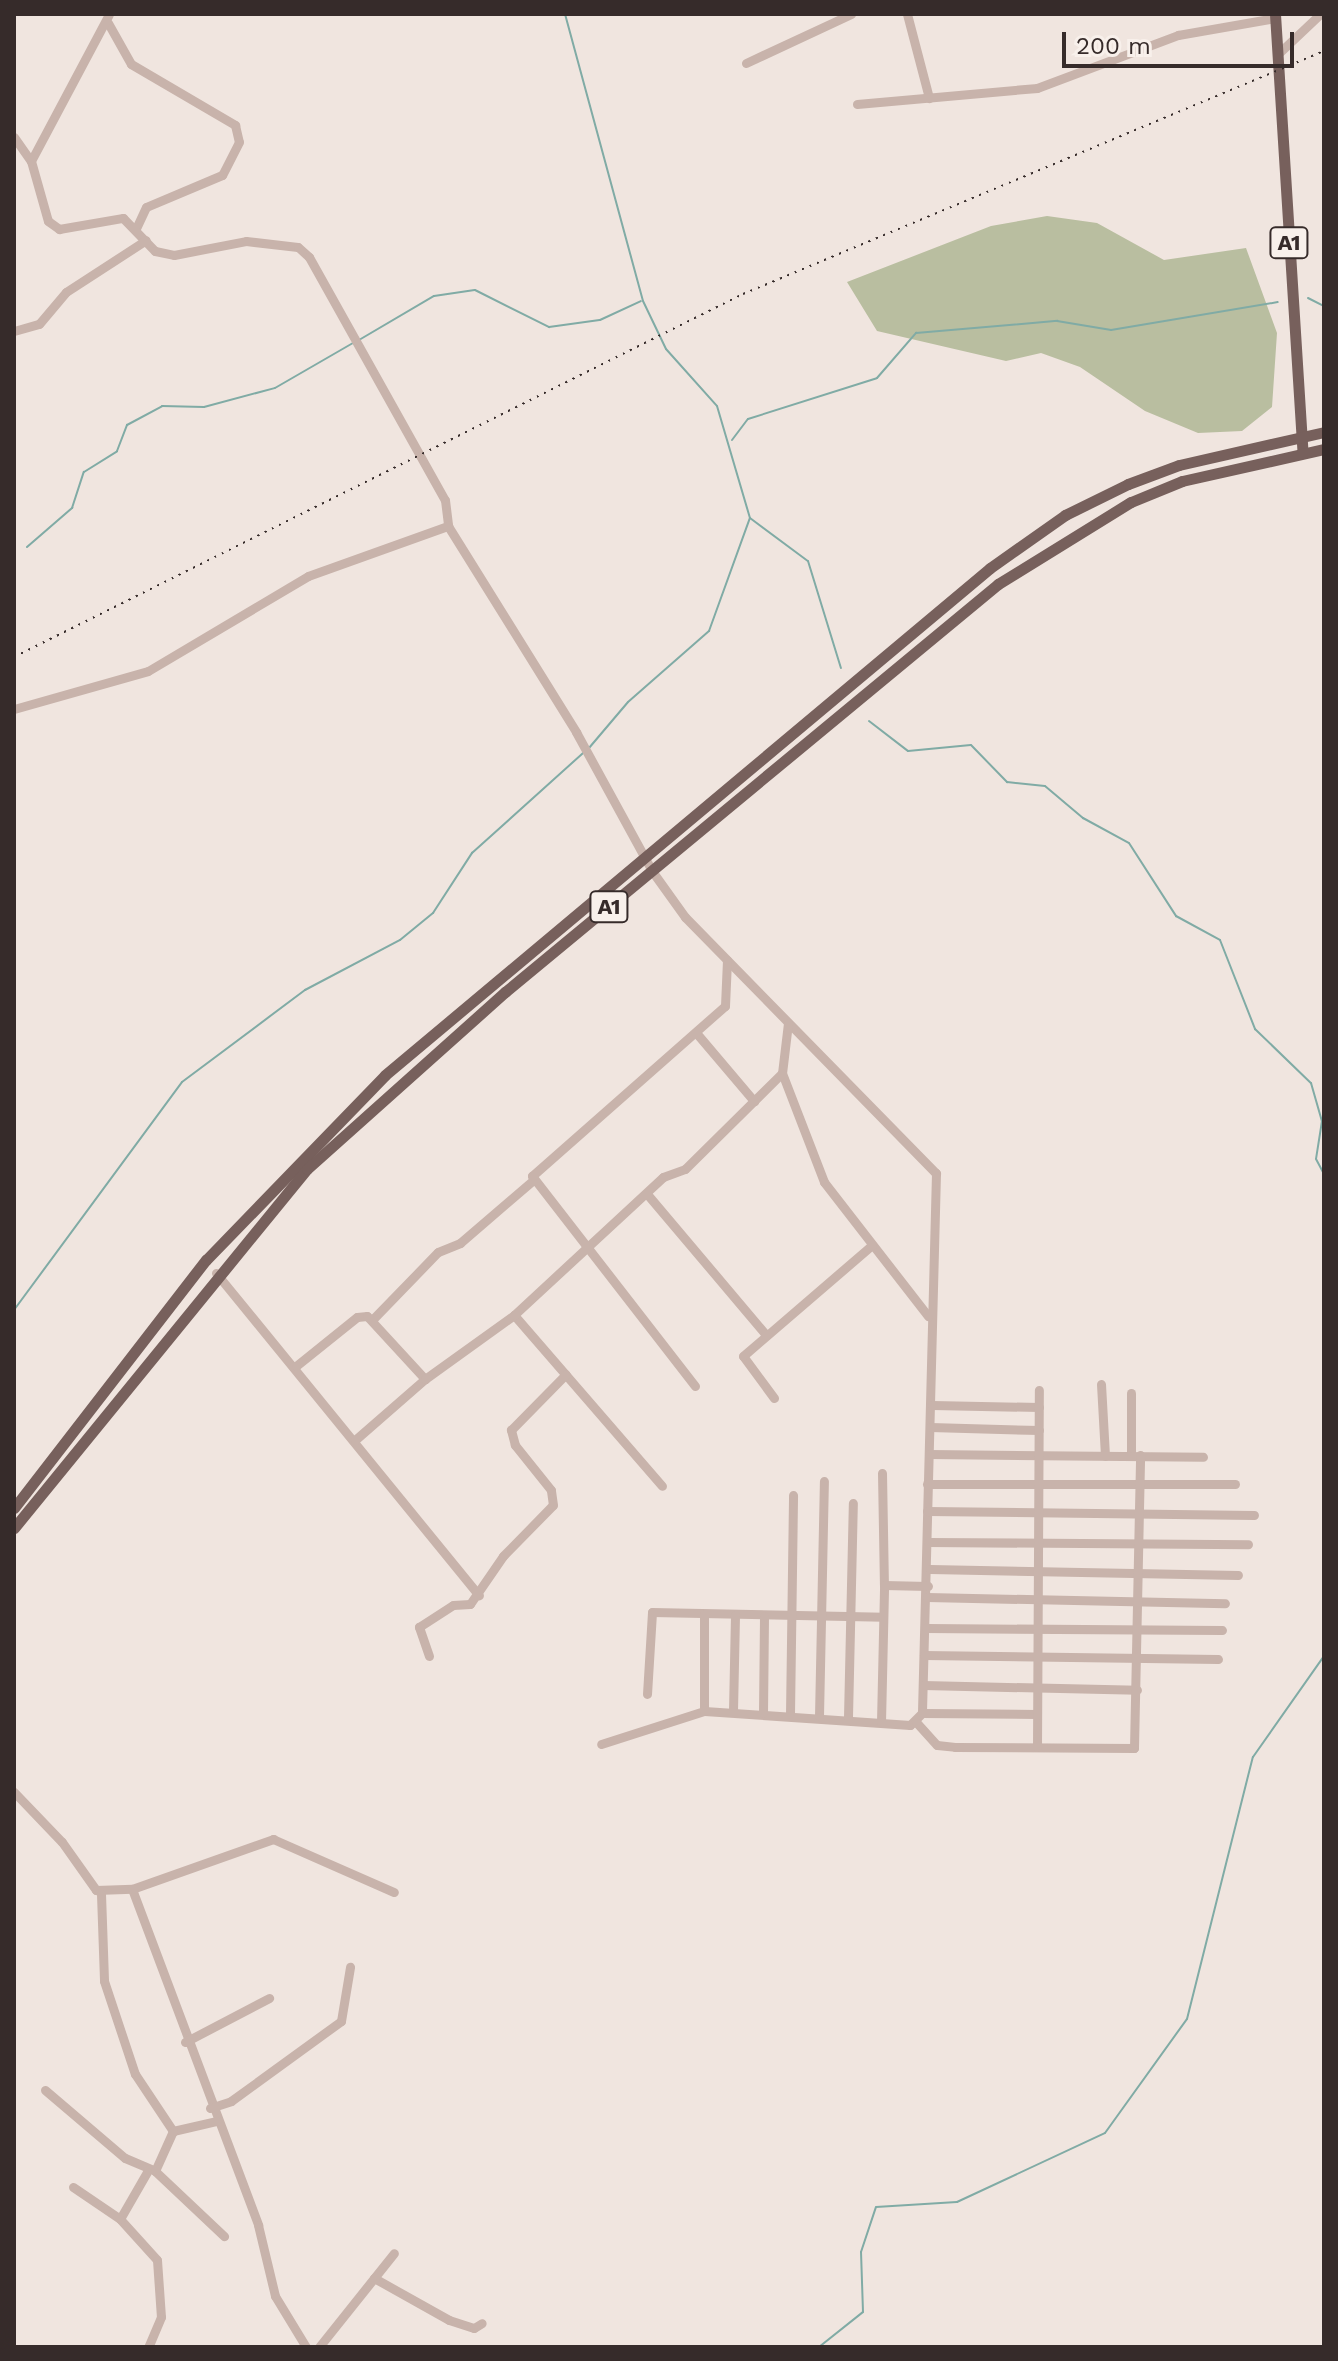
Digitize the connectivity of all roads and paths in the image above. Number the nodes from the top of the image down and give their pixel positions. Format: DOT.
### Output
graph roads {
  1 [pos="851,14"];
  2 [pos="907,14"];
  3 [pos="1320,14"];
  4 [pos="1275,16"];
  5 [pos="109,18"];
  6 [pos="1280,55"];
  7 [pos="746,63"];
  8 [pos="929,98"];
  9 [pos="857,104"];
  10 [pos="14,137"];
  11 [pos="31,161"];
  12 [pos="136,228"];
  13 [pos="146,240"];
  14 [pos="14,331"];
  15 [pos="1324,432"];
  16 [pos="1300,436"];
  17 [pos="1324,449"];
  18 [pos="1303,453"];
  19 [pos="448,526"];
  20 [pos="14,709"];
  21 [pos="644,854"];
  22 [pos="652,871"];
  23 [pos="727,960"];
  24 [pos="788,1023"];
  25 [pos="698,1035"];
  26 [pos="782,1073"];
  27 [pos="754,1101"];
  28 [pos="532,1181"];
  29 [pos="647,1194"];
  30 [pos="872,1245"];
  31 [pos="587,1248"];
  32 [pos="216,1273"];
  33 [pos="514,1315"];
  34 [pos="928,1316"];
  35 [pos="373,1319"];
  36 [pos="766,1335"];
  37 [pos="296,1366"];
  38 [pos="566,1374"];
  39 [pos="425,1379"];
  40 [pos="1101,1384"];
  41 [pos="695,1386"];
  42 [pos="1039,1390"];
  43 [pos="1131,1393"];
  44 [pos="774,1398"];
  45 [pos="932,1405"];
  46 [pos="1039,1407"];
  47 [pos="930,1427"];
  48 [pos="1039,1430"];
  49 [pos="355,1440"];
  50 [pos="929,1454"];
  51 [pos="1038,1455"];
  52 [pos="1136,1455"];
  53 [pos="1105,1456"];
  54 [pos="1203,1457"];
  55 [pos="882,1473"];
  56 [pos="824,1481"];
  57 [pos="927,1484"];
  58 [pos="1235,1484"];
  59 [pos="1037,1485"];
  60 [pos="662,1486"];
  61 [pos="1140,1486"];
  62 [pos="793,1495"];
  63 [pos="853,1503"];
  64 [pos="14,1508"];
  65 [pos="927,1511"];
  66 [pos="1037,1513"];
  67 [pos="1140,1514"];
  68 [pos="1254,1515"];
  69 [pos="14,1528"];
  70 [pos="928,1542"];
  71 [pos="1037,1542"];
  72 [pos="1139,1543"];
  73 [pos="1248,1544"];
  74 [pos="930,1569"];
  75 [pos="1037,1571"];
  76 [pos="1138,1572"];
  77 [pos="1238,1575"];
  78 [pos="884,1585"];
  79 [pos="928,1586"];
  80 [pos="479,1595"];
  81 [pos="927,1597"];
  82 [pos="1037,1599"];
  83 [pos="1139,1600"];
  84 [pos="1225,1603"];
  85 [pos="704,1614"];
  86 [pos="735,1615"];
  87 [pos="764,1616"];
  88 [pos="821,1616"];
  89 [pos="850,1616"];
  90 [pos="791,1617"];
  91 [pos="883,1617"];
  92 [pos="926,1628"];
  93 [pos="1037,1628"];
  94 [pos="1139,1630"];
  95 [pos="1222,1630"];
  96 [pos="924,1655"];
  97 [pos="429,1656"];
  98 [pos="1037,1657"];
  99 [pos="1138,1659"];
  100 [pos="1218,1659"];
  101 [pos="923,1685"];
  102 [pos="1037,1687"];
  103 [pos="1137,1690"];
  104 [pos="647,1694"];
  105 [pos="704,1711"];
  106 [pos="733,1711"];
  107 [pos="763,1713"];
  108 [pos="790,1714"];
  109 [pos="1037,1714"];
  110 [pos="819,1716"];
  111 [pos="848,1717"];
  112 [pos="919,1718"];
  113 [pos="881,1722"];
  114 [pos="601,1744"];
  115 [pos="1037,1747"];
  116 [pos="14,1792"];
  117 [pos="132,1889"];
  118 [pos="394,1892"];
  119 [pos="101,1894"];
  120 [pos="350,1967"];
  121 [pos="269,1998"];
  122 [pos="185,2042"];
  123 [pos="45,2090"];
  124 [pos="210,2108"];
  125 [pos="216,2121"];
  126 [pos="173,2131"];
  127 [pos="151,2171"];
  128 [pos="73,2187"];
  129 [pos="120,2219"];
  130 [pos="224,2236"];
  131 [pos="394,2253"];
  132 [pos="374,2278"];
  133 [pos="482,2323"];
  134 [pos="148,2347"];
  135 [pos="306,2347"];
  136 [pos="319,2347"];
  1 -- 7 [label="street"];
  2 -- 8 [label="street"];
  3 -- 6 [label="street"];
  4 -- 6 [label="main road, A1"];
  4 -- 8 [label="street"];
  5 -- 11 [label="street"];
  5 -- 12 [label="street"];
  6 -- 16 [label="main road, A1"];
  8 -- 9 [label="street"];
  10 -- 11 [label="street"];
  11 -- 12 [label="street"];
  12 -- 13 [label="street"];
  13 -- 14 [label="street"];
  13 -- 19 [label="street"];
  15 -- 16 [label="main road, A1"];
  16 -- 18 [label="main road, A1"];
  16 -- 21 [label="main road, A1"];
  17 -- 18 [label="main road, A1"];
  18 -- 22 [label="main road, A1"];
  19 -- 20 [label="street"];
  19 -- 21 [label="street"];
  21 -- 22 [label="street"];
  21 -- 64 [label="main road, A1"];
  22 -- 23 [label="street"];
  22 -- 32 [label="main road, A1"];
  23 -- 24 [label="street"];
  23 -- 25 [label="street"];
  24 -- 26 [label="street"];
  24 -- 34 [label="street"];
  25 -- 27 [label="street"];
  25 -- 28 [label="street"];
  26 -- 27 [label="street"];
  26 -- 30 [label="street"];
  27 -- 29 [label="street"];
  28 -- 31 [label="street"];
  28 -- 35 [label="street"];
  29 -- 31 [label="street"];
  29 -- 36 [label="street"];
  30 -- 34 [label="street"];
  30 -- 36 [label="street"];
  31 -- 33 [label="street"];
  31 -- 41 [label="street"];
  32 -- 37 [label="street"];
  32 -- 69 [label="main road, A1"];
  33 -- 38 [label="street"];
  33 -- 39 [label="street"];
  34 -- 45 [label="street"];
  35 -- 37 [label="street"];
  35 -- 39 [label="street"];
  36 -- 44 [label="street"];
  37 -- 49 [label="street"];
  38 -- 60 [label="street"];
  38 -- 80 [label="street"];
  39 -- 49 [label="street"];
  40 -- 53 [label="street"];
  42 -- 46 [label="street"];
  43 -- 52 [label="street"];
  45 -- 46 [label="street"];
  45 -- 47 [label="street"];
  46 -- 48 [label="street"];
  47 -- 48 [label="street"];
  47 -- 50 [label="street"];
  48 -- 51 [label="street"];
  49 -- 80 [label="street"];
  50 -- 51 [label="street"];
  50 -- 57 [label="street"];
  51 -- 53 [label="street"];
  51 -- 59 [label="street"];
  52 -- 53 [label="street"];
  52 -- 54 [label="street"];
  52 -- 61 [label="street"];
  55 -- 78 [label="street"];
  56 -- 88 [label="street"];
  57 -- 59 [label="street"];
  57 -- 65 [label="street"];
  58 -- 61 [label="street"];
  59 -- 61 [label="street"];
  59 -- 66 [label="street"];
  61 -- 67 [label="street"];
  62 -- 90 [label="street"];
  63 -- 89 [label="street"];
  65 -- 66 [label="street"];
  65 -- 70 [label="street"];
  66 -- 67 [label="street"];
  66 -- 71 [label="street"];
  67 -- 68 [label="street"];
  67 -- 72 [label="street"];
  70 -- 71 [label="street"];
  70 -- 74 [label="street"];
  71 -- 72 [label="street"];
  71 -- 75 [label="street"];
  72 -- 73 [label="street"];
  72 -- 76 [label="street"];
  74 -- 75 [label="street"];
  74 -- 79 [label="street"];
  75 -- 76 [label="street"];
  75 -- 82 [label="street"];
  76 -- 77 [label="street"];
  76 -- 83 [label="street"];
  78 -- 79 [label="street"];
  78 -- 91 [label="street"];
  79 -- 81 [label="street"];
  80 -- 97 [label="street"];
  81 -- 82 [label="street"];
  81 -- 92 [label="street"];
  82 -- 83 [label="street"];
  82 -- 93 [label="street"];
  83 -- 84 [label="street"];
  83 -- 94 [label="street"];
  85 -- 86 [label="street"];
  85 -- 104 [label="street"];
  85 -- 105 [label="street"];
  86 -- 87 [label="street"];
  86 -- 106 [label="street"];
  87 -- 90 [label="street"];
  87 -- 107 [label="street"];
  88 -- 89 [label="street"];
  88 -- 90 [label="street"];
  88 -- 110 [label="street"];
  89 -- 91 [label="street"];
  89 -- 111 [label="street"];
  90 -- 108 [label="street"];
  91 -- 113 [label="street"];
  92 -- 93 [label="street"];
  92 -- 96 [label="street"];
  93 -- 94 [label="street"];
  93 -- 98 [label="street"];
  94 -- 95 [label="street"];
  94 -- 99 [label="street"];
  96 -- 98 [label="street"];
  96 -- 101 [label="street"];
  98 -- 99 [label="street"];
  98 -- 102 [label="street"];
  99 -- 100 [label="street"];
  99 -- 103 [label="street"];
  101 -- 102 [label="street"];
  101 -- 112 [label="street"];
  102 -- 103 [label="street"];
  102 -- 109 [label="street"];
  103 -- 115 [label="street"];
  105 -- 106 [label="street"];
  105 -- 114 [label="street"];
  106 -- 107 [label="street"];
  107 -- 108 [label="street"];
  108 -- 110 [label="street"];
  109 -- 112 [label="street"];
  109 -- 115 [label="street"];
  110 -- 111 [label="street"];
  111 -- 113 [label="street"];
  112 -- 113 [label="street"];
  112 -- 115 [label="street"];
  116 -- 119 [label="street"];
  117 -- 118 [label="street"];
  117 -- 119 [label="street"];
  117 -- 122 [label="street"];
  119 -- 126 [label="street"];
  120 -- 124 [label="street"];
  121 -- 122 [label="street"];
  122 -- 124 [label="street"];
  123 -- 127 [label="street"];
  124 -- 125 [label="street"];
  125 -- 126 [label="street"];
  125 -- 135 [label="street"];
  126 -- 127 [label="street"];
  127 -- 129 [label="street"];
  127 -- 130 [label="street"];
  128 -- 129 [label="street"];
  129 -- 134 [label="street"];
  131 -- 132 [label="street"];
  132 -- 133 [label="street"];
  132 -- 136 [label="street"];
}
